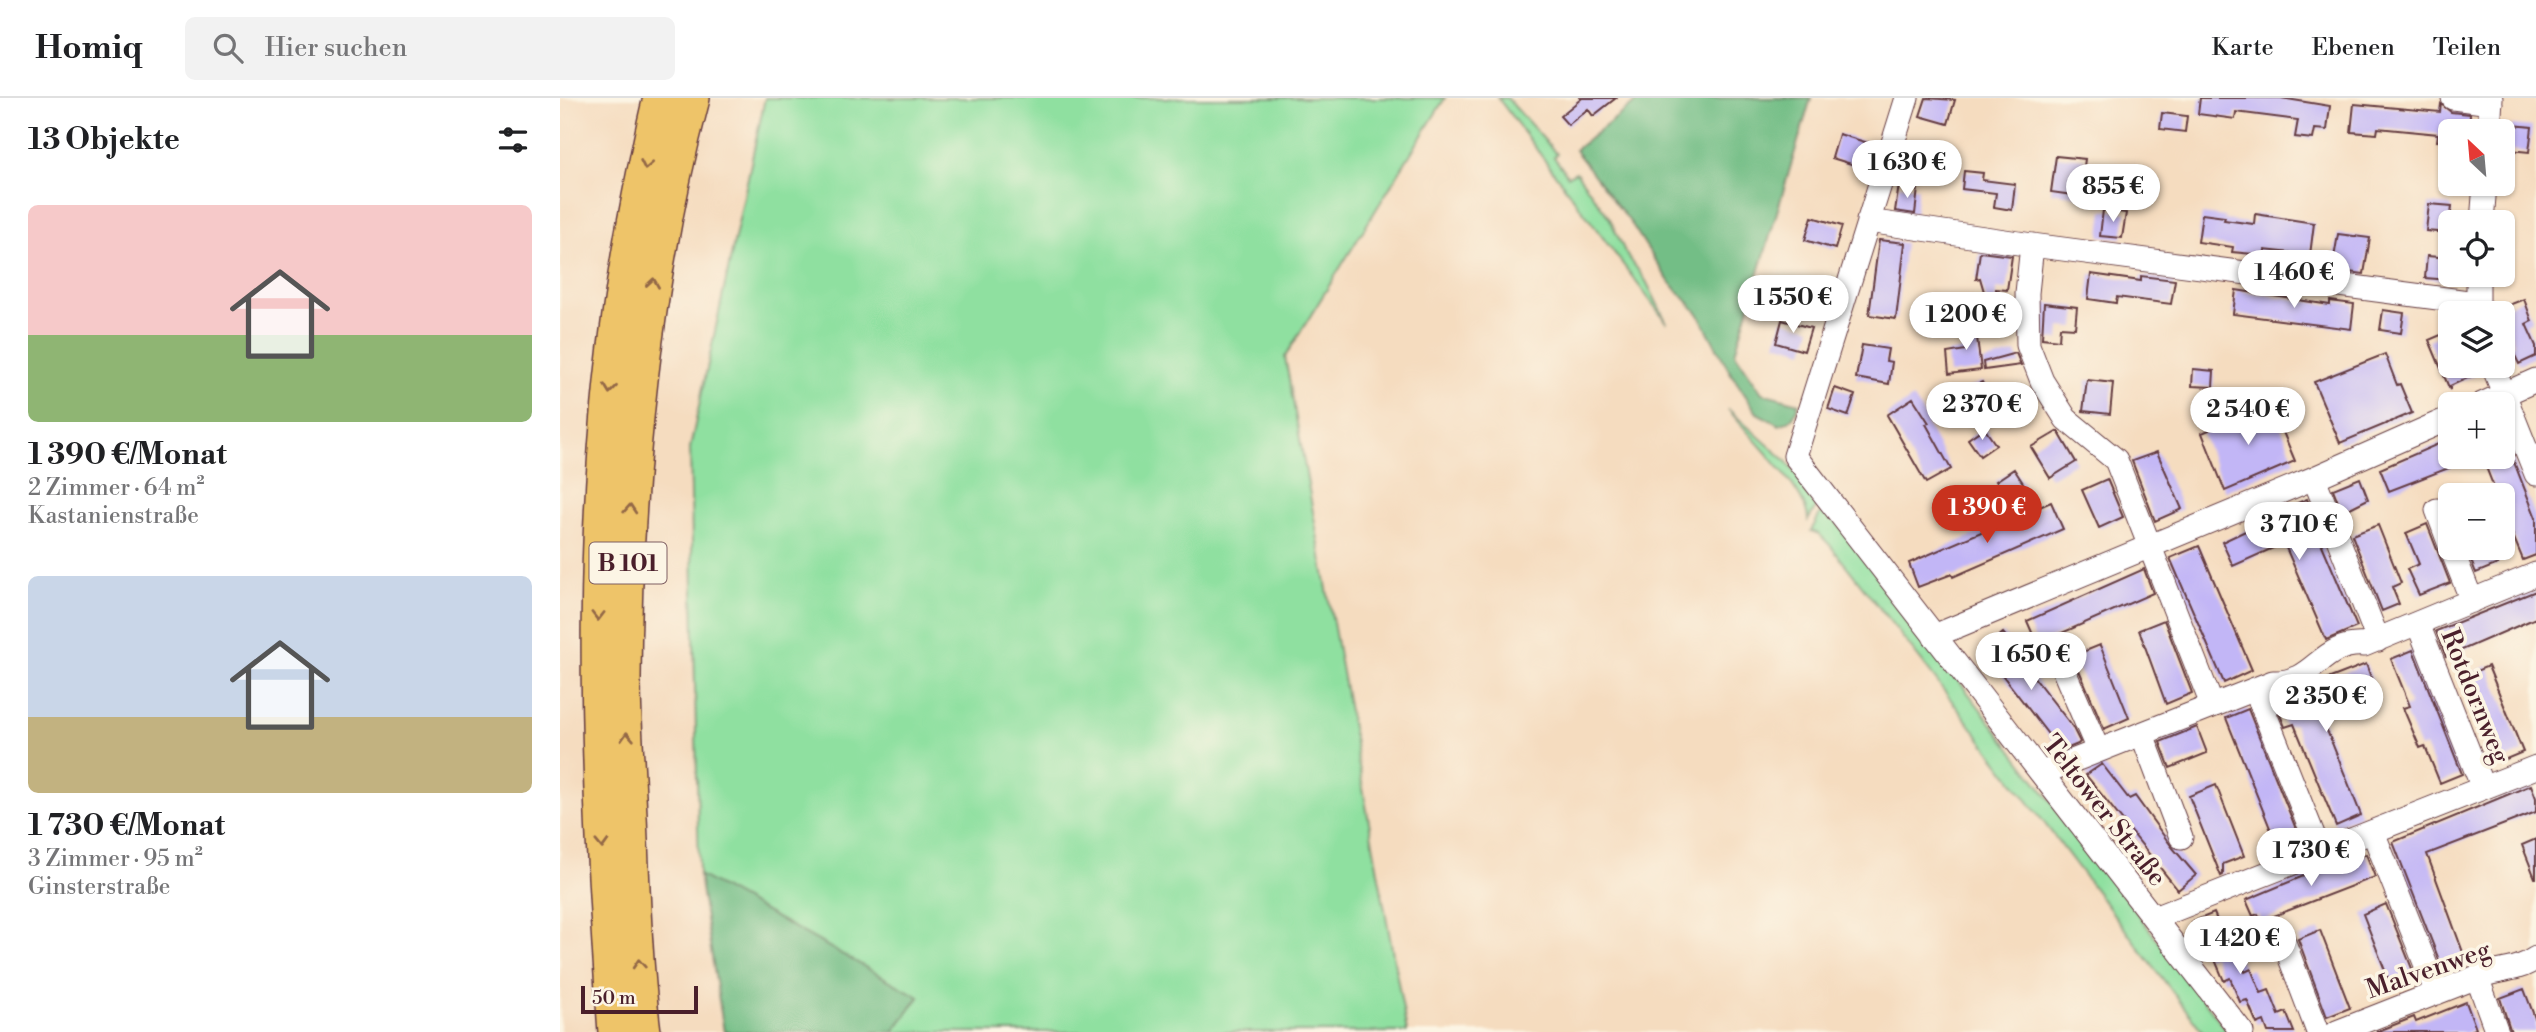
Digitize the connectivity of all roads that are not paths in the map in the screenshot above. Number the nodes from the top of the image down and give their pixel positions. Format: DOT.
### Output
graph roads {
  1 [pos="660,98"];
  2 [pos="693,98"];
  3 [pos="1907,98"];
  4 [pos="2453,98"];
  5 [pos="2491,100"];
  6 [pos="2490,119"];
  7 [pos="1868,221"];
  8 [pos="2032,245"];
  9 [pos="2438,302"];
  10 [pos="2536,380"];
  11 [pos="2509,392"];
  12 [pos="2515,422"];
  13 [pos="2438,423"];
  14 [pos="2536,474"];
  15 [pos="2314,478"];
  16 [pos="2148,546"];
  17 [pos="2456,560"];
  18 [pos="2536,574"];
  19 [pos="2472,601"];
  20 [pos="2417,624"];
  21 [pos="1934,636"];
  22 [pos="2378,640"];
  23 [pos="2058,657"];
  24 [pos="2255,689"];
  25 [pos="2212,705"];
  26 [pos="2141,734"];
  27 [pos="2098,750"];
  28 [pos="2536,767"];
  29 [pos="2042,773"];
  30 [pos="2483,788"];
  31 [pos="2373,832"];
  32 [pos="2181,837"];
  33 [pos="2320,852"];
  34 [pos="2154,918"];
  35 [pos="2282,937"];
  36 [pos="2536,958"];
  37 [pos="2477,977"];
  38 [pos="2437,993"];
  39 [pos="2367,1027"];
  40 [pos="615,1032"];
  41 [pos="644,1032"];
  42 [pos="2242,1032"];
  43 [pos="2318,1032"];
  44 [pos="2337,1032"];
  45 [pos="2497,1032"];
  1 -- 40 [label="highway, B 101, one-way"];
  41 -- 2 [label="highway, B 101, one-way"];
  3 -- 7 [label="street"];
  4 -- 5 [label="street"];
  5 -- 6 [label="street"];
  7 -- 8 [label="street"];
  7 -- 21 [label="street, Teltower Straße"];
  8 -- 9 [label="street"];
  8 -- 16 [label="street"];
  10 -- 11 [label="street"];
  12 -- 14 [label="street"];
  13 -- 15 [label="street"];
  15 -- 16 [label="street"];
  15 -- 22 [label="street"];
  16 -- 21 [label="street"];
  16 -- 25 [label="street"];
  17 -- 19 [label="street"];
  18 -- 19 [label="street"];
  19 -- 20 [label="street"];
  20 -- 22 [label="street"];
  20 -- 30 [label="street, Rotdornweg"];
  21 -- 29 [label="street, Teltower Straße"];
  22 -- 24 [label="street"];
  23 -- 27 [label="street"];
  24 -- 25 [label="street"];
  24 -- 33 [label="street"];
  25 -- 26 [label="street"];
  26 -- 27 [label="street"];
  26 -- 32 [label="street"];
  27 -- 29 [label="street"];
  28 -- 30 [label="street"];
  29 -- 34 [label="street, Teltower Straße"];
  30 -- 31 [label="street"];
  31 -- 33 [label="street"];
  31 -- 38 [label="street"];
  33 -- 34 [label="street"];
  34 -- 42 [label="street, Teltower Straße"];
  35 -- 43 [label="street"];
  36 -- 37 [label="street, Malvenweg"];
  37 -- 38 [label="street, Malvenweg"];
  37 -- 45 [label="street"];
  38 -- 39 [label="street, Malvenweg"];
  39 -- 44 [label="street, Malvenweg"];
}
